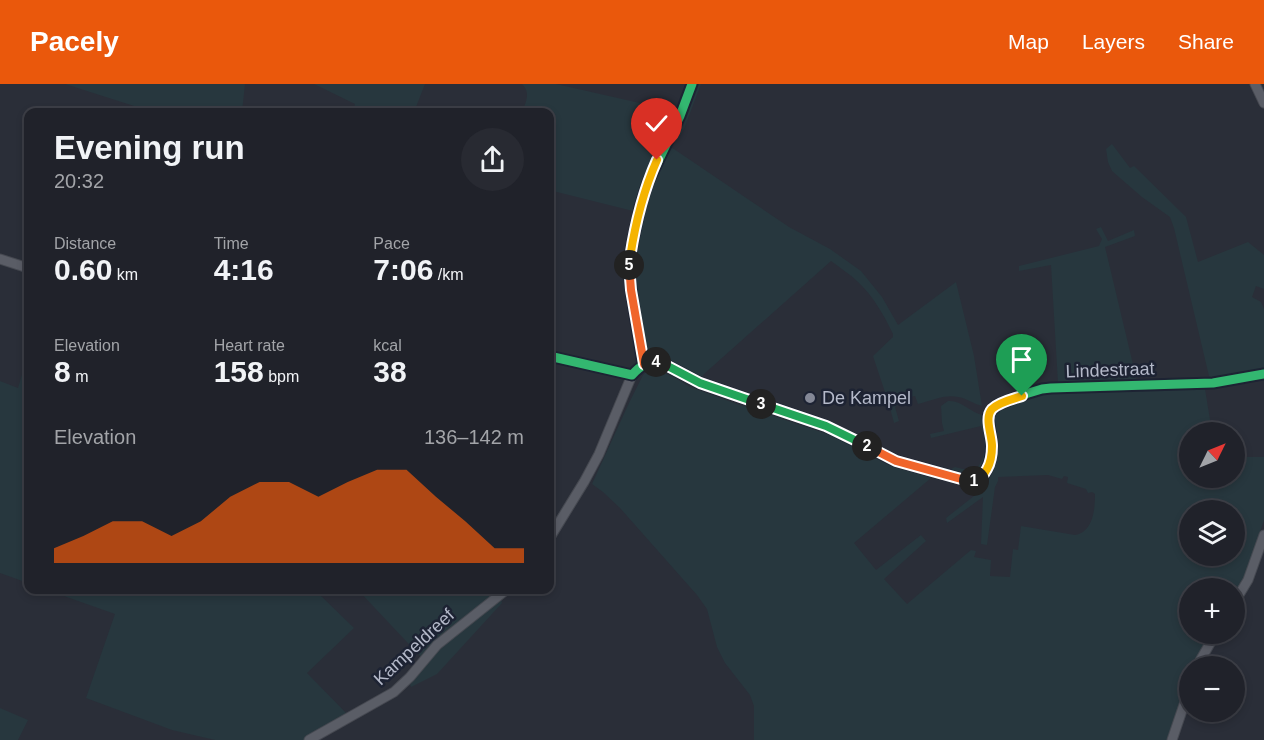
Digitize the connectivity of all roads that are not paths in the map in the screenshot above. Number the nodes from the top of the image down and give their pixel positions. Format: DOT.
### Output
graph roads {
  1 [pos="692,84"];
  2 [pos="1255,84"];
  3 [pos="1264,103"];
  4 [pos="0,259"];
  5 [pos="24,267"];
  6 [pos="554,357"];
  7 [pos="644,364"];
  8 [pos="632,375"];
  9 [pos="1264,375"];
  10 [pos="554,531"];
  11 [pos="1264,535"];
  12 [pos="1245,585"];
  13 [pos="501,594"];
  14 [pos="1179,719"];
  15 [pos="309,740"];
  16 [pos="1172,740"];
  1 -- 7 [label="street"];
  2 -- 3 [label="street"];
  4 -- 5 [label="street"];
  6 -- 8 [label="street"];
  7 -- 8 [label="street"];
  7 -- 9 [label="street, Lindestraat"];
  8 -- 10 [label="street"];
  11 -- 12 [label="street"];
  13 -- 15 [label="street, Kampeldreef"];
  14 -- 16 [label="street"];
}
